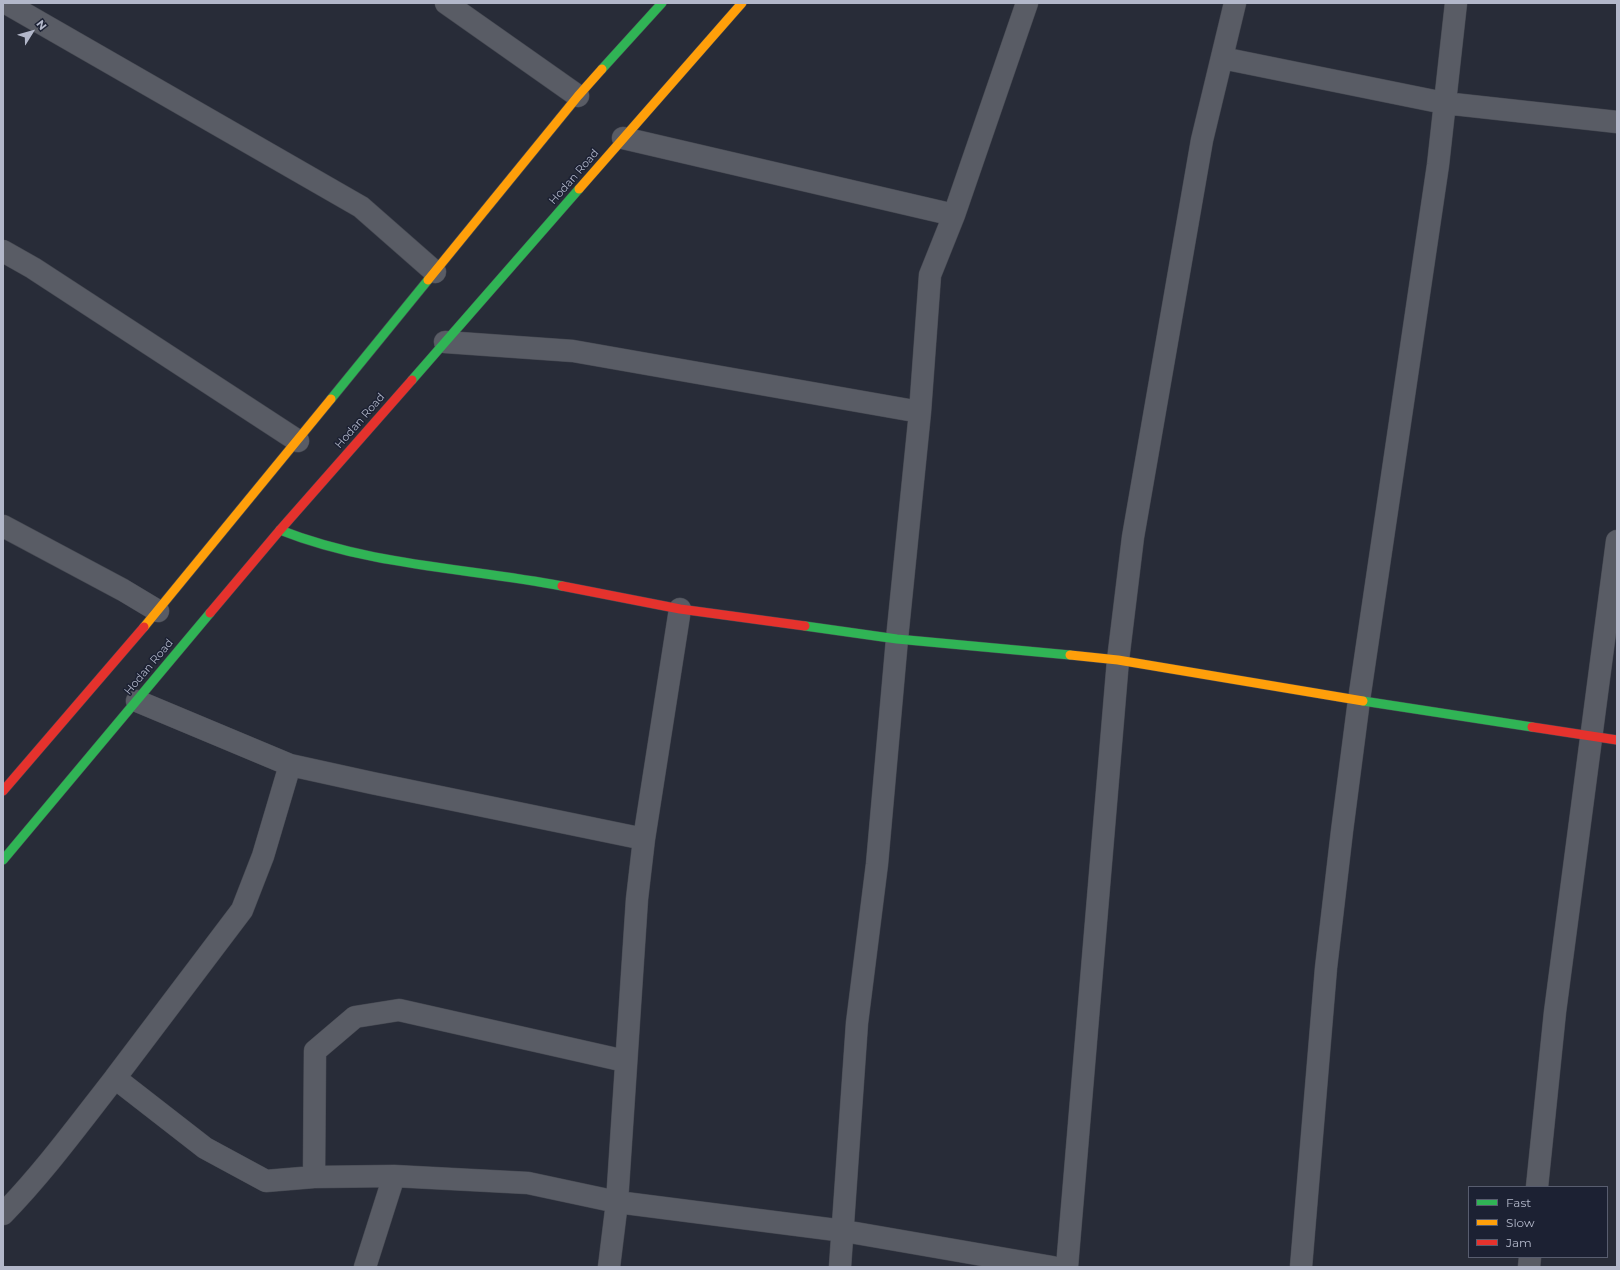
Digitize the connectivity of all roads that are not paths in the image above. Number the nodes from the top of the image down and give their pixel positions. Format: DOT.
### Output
graph roads {
  1 [pos="6,3"];
  2 [pos="446,3"];
  3 [pos="662,3"];
  4 [pos="742,3"];
  5 [pos="1027,3"];
  6 [pos="1235,3"];
  7 [pos="1456,3"];
  8 [pos="1222,58"];
  9 [pos="578,96"];
  10 [pos="1444,102"];
  11 [pos="1617,122"];
  12 [pos="623,138"];
  13 [pos="954,215"];
  14 [pos="3,251"];
  15 [pos="435,272"];
  16 [pos="445,342"];
  17 [pos="920,412"];
  18 [pos="298,441"];
  19 [pos="3,526"];
  20 [pos="280,530"];
  21 [pos="1617,541"];
  22 [pos="680,609"];
  23 [pos="158,611"];
  24 [pos="897,639"];
  25 [pos="1118,660"];
  26 [pos="1359,700"];
  27 [pos="137,701"];
  28 [pos="1591,738"];
  29 [pos="1617,740"];
  30 [pos="290,765"];
  31 [pos="5,786"];
  32 [pos="644,839"];
  33 [pos="3,860"];
  34 [pos="625,1061"];
  35 [pos="115,1078"];
  36 [pos="394,1176"];
  37 [pos="314,1177"];
  38 [pos="1536,1186"];
  39 [pos="617,1202"];
  40 [pos="3,1214"];
  41 [pos="844,1231"];
  42 [pos="365,1267"];
  43 [pos="609,1267"];
  44 [pos="840,1267"];
  45 [pos="1052,1267"];
  46 [pos="1067,1267"];
  47 [pos="1301,1267"];
  1 -- 15 [label="street"];
  2 -- 9 [label="street"];
  3 -- 9 [label="main road"];
  4 -- 12 [label="main road, Hodan Road"];
  5 -- 13 [label="street"];
  6 -- 8 [label="street"];
  7 -- 10 [label="street"];
  8 -- 10 [label="street"];
  8 -- 25 [label="street"];
  9 -- 15 [label="main road"];
  10 -- 11 [label="street"];
  10 -- 26 [label="street"];
  12 -- 13 [label="street"];
  12 -- 16 [label="main road, Hodan Road"];
  13 -- 17 [label="street"];
  14 -- 18 [label="street"];
  15 -- 18 [label="main road"];
  16 -- 17 [label="street"];
  16 -- 20 [label="main road, Hodan Road"];
  17 -- 24 [label="street"];
  18 -- 23 [label="main road"];
  19 -- 23 [label="street"];
  20 -- 22 [label="main road"];
  20 -- 27 [label="main road, Hodan Road"];
  21 -- 28 [label="street"];
  22 -- 24 [label="main road"];
  22 -- 32 [label="street"];
  23 -- 31 [label="main road"];
  24 -- 25 [label="main road"];
  24 -- 41 [label="street"];
  25 -- 26 [label="main road"];
  25 -- 46 [label="street"];
  26 -- 28 [label="main road"];
  26 -- 47 [label="street"];
  27 -- 30 [label="street"];
  27 -- 33 [label="main road, Hodan Road"];
  28 -- 29 [label="main road"];
  28 -- 38 [label="street"];
  30 -- 32 [label="street"];
  30 -- 35 [label="street"];
  32 -- 34 [label="street"];
  34 -- 37 [label="street"];
  34 -- 39 [label="street"];
  35 -- 37 [label="street"];
  35 -- 40 [label="street"];
  36 -- 37 [label="street"];
  36 -- 39 [label="street"];
  36 -- 42 [label="street"];
  39 -- 41 [label="street"];
  39 -- 43 [label="street"];
  41 -- 44 [label="street"];
  41 -- 45 [label="street"];
}
